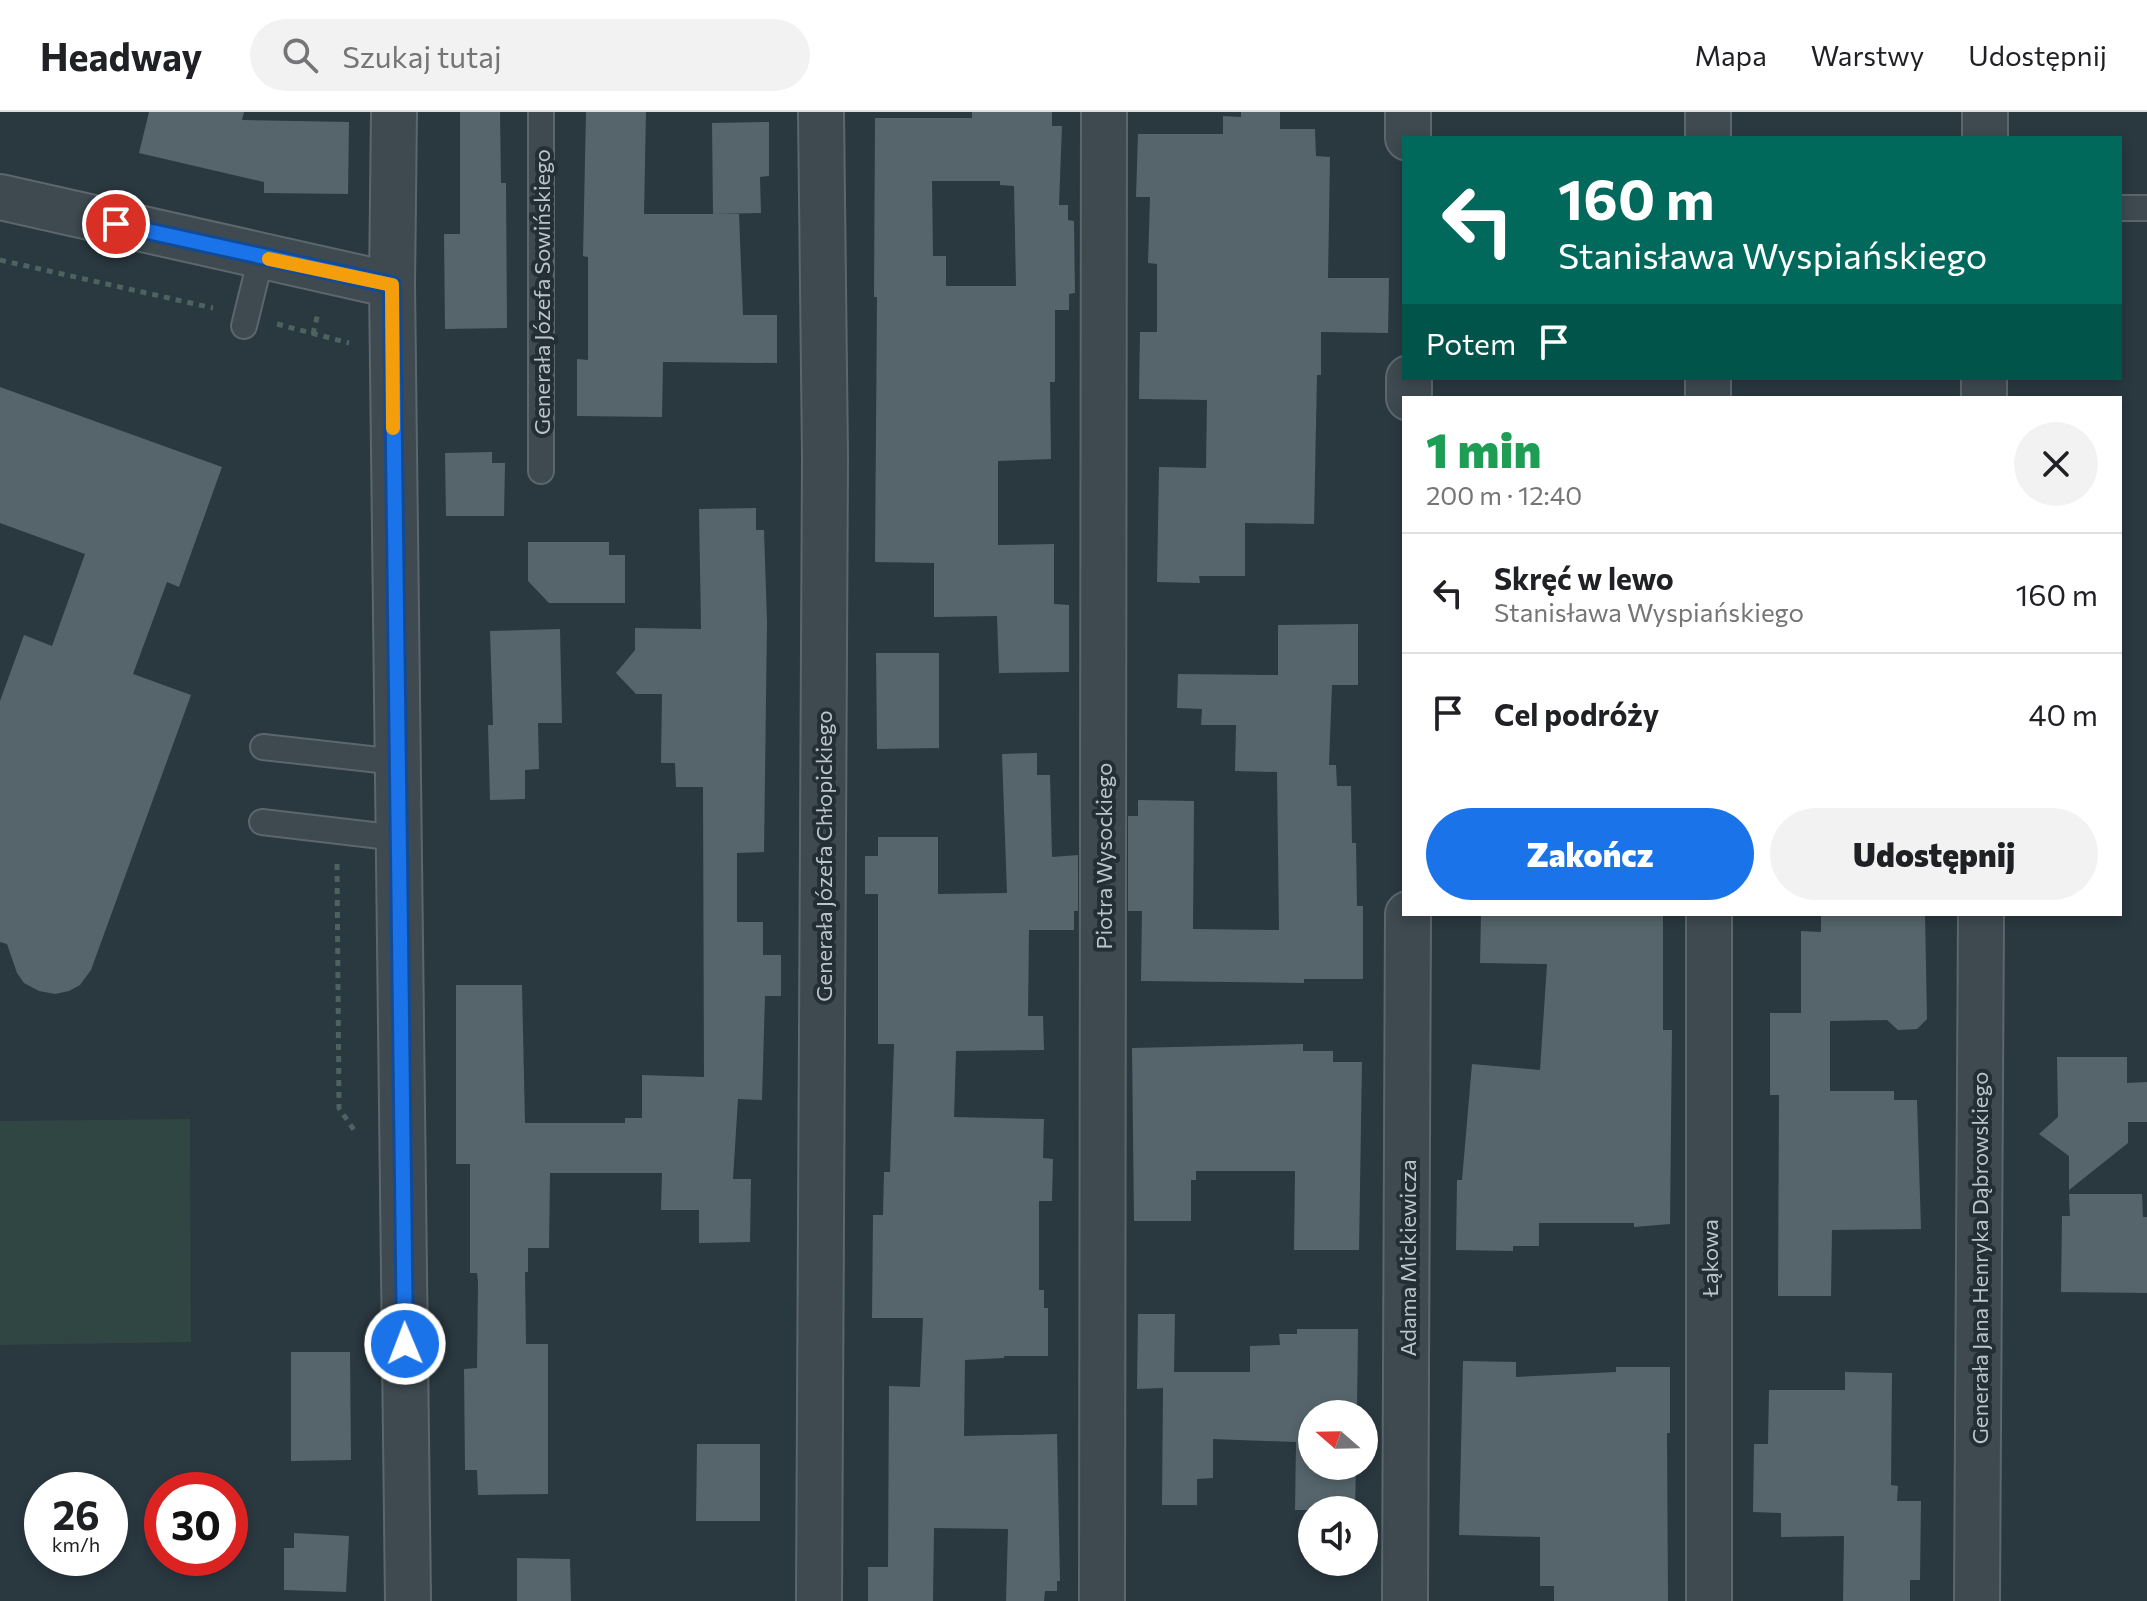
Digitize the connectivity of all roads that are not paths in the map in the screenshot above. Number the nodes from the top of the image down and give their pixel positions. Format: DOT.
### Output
graph roads {
  1 [pos="394,112"];
  2 [pos="541,112"];
  3 [pos="821,112"];
  4 [pos="1104,112"];
  5 [pos="1408,112"];
  6 [pos="1708,112"];
  7 [pos="1985,112"];
  8 [pos="1408,136"];
  9 [pos="1708,136"];
  10 [pos="1985,136"];
  11 [pos="0,197"];
  12 [pos="2122,208"];
  13 [pos="2147,208"];
  14 [pos="261,257"];
  15 [pos="392,285"];
  16 [pos="246,321"];
  17 [pos="541,471"];
  18 [pos="263,747"];
  19 [pos="397,762"];
  20 [pos="262,822"];
  21 [pos="398,838"];
  22 [pos="1408,916"];
  23 [pos="1709,916"];
  24 [pos="1981,916"];
  25 [pos="408,1601"];
  26 [pos="819,1601"];
  27 [pos="1102,1601"];
  28 [pos="1405,1601"];
  29 [pos="1709,1601"];
  30 [pos="1977,1601"];
  1 -- 15 [label="street"];
  2 -- 17 [label="lane, Generała Józefa Sowińskiego"];
  3 -- 26 [label="street, Generała Józefa Chłopickiego"];
  4 -- 27 [label="street, Piotra Wysockiego"];
  5 -- 8 [label="street"];
  6 -- 9 [label="street"];
  7 -- 10 [label="street"];
  11 -- 14 [label="street"];
  12 -- 13 [label="lane"];
  14 -- 15 [label="street"];
  14 -- 16 [label="lane"];
  15 -- 19 [label="street"];
  18 -- 19 [label="lane"];
  19 -- 21 [label="street"];
  20 -- 21 [label="lane"];
  21 -- 25 [label="street"];
  22 -- 28 [label="street, Adama Mickiewicza"];
  23 -- 29 [label="street, Łąkowa"];
  24 -- 30 [label="street, Generała Jana Henryka Dąbrowskiego"];
}
